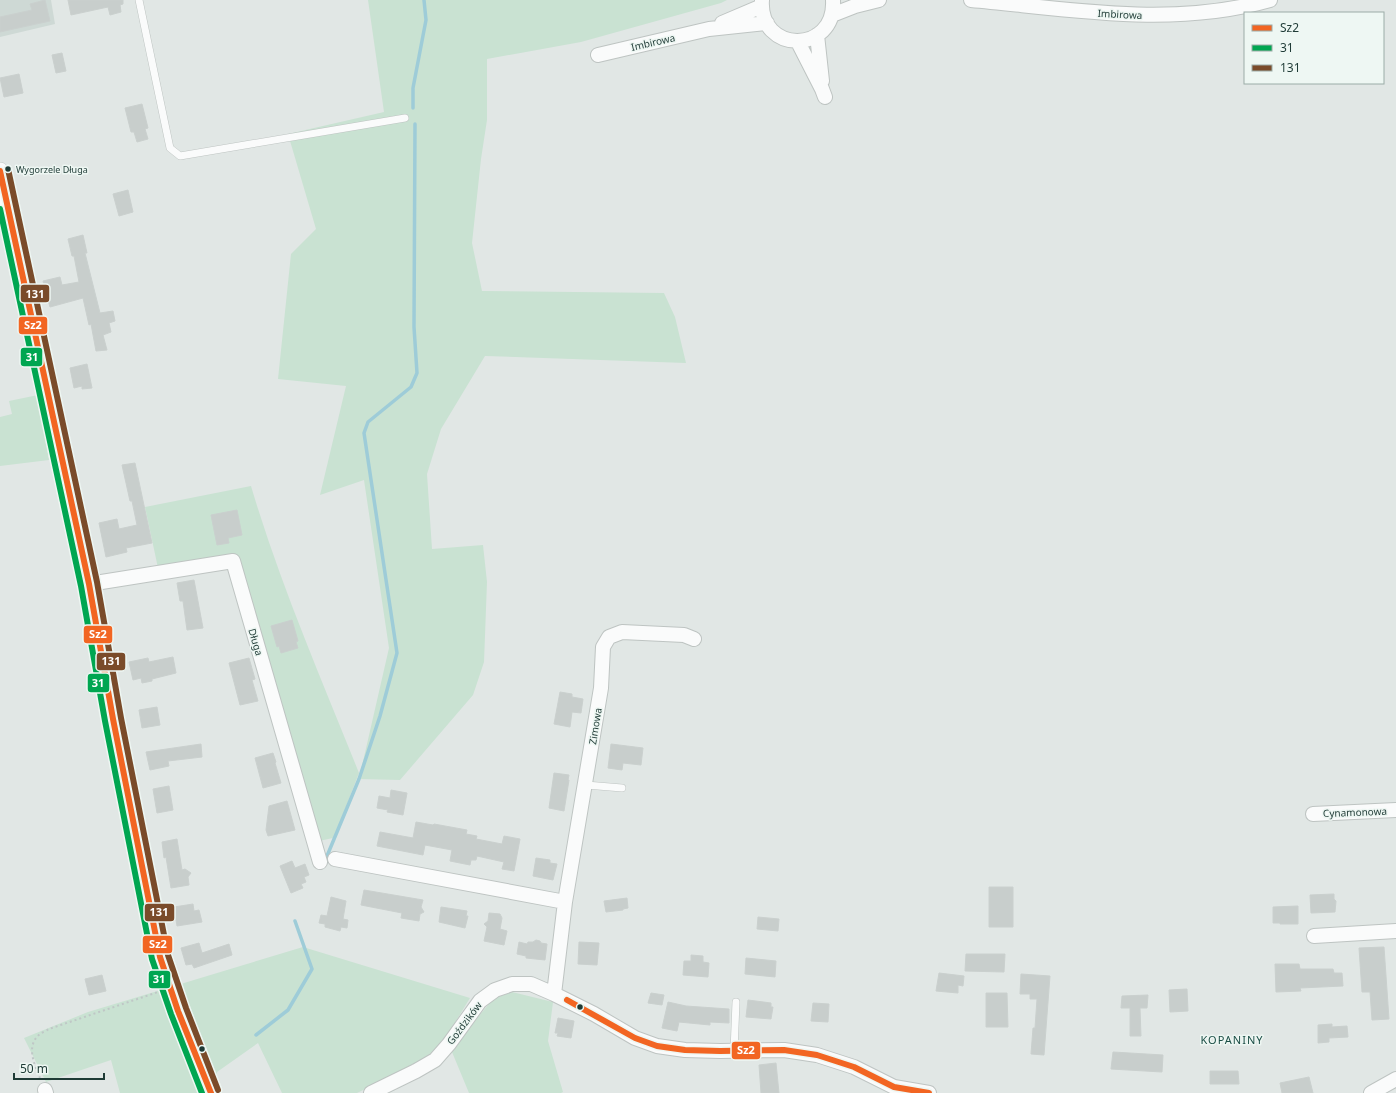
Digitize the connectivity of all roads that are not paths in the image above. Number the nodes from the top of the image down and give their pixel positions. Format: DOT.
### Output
graph roads {
  1 [pos="139,0"];
  2 [pos="833,0"];
  3 [pos="879,0"];
  4 [pos="971,0"];
  5 [pos="1270,0"];
  6 [pos="762,3"];
  7 [pos="1079,6"];
  8 [pos="832,15"];
  9 [pos="766,23"];
  10 [pos="709,29"];
  11 [pos="817,35"];
  12 [pos="798,42"];
  13 [pos="598,55"];
  14 [pos="405,118"];
  15 [pos="0,171"];
  16 [pos="90,584"];
  17 [pos="694,639"];
  18 [pos="586,785"];
  19 [pos="622,788"];
  20 [pos="1396,810"];
  21 [pos="1313,814"];
  22 [pos="334,859"];
  23 [pos="320,862"];
  24 [pos="565,902"];
  25 [pos="1396,931"];
  26 [pos="1314,936"];
  27 [pos="554,994"];
  28 [pos="736,1002"];
  29 [pos="734,1051"];
  30 [pos="1396,1079"];
  31 [pos="895,1090"];
  32 [pos="211,1093"];
  33 [pos="371,1093"];
  34 [pos="929,1093"];
  35 [pos="1371,1093"];
  1 -- 14 [label="lane"];
  2 -- 8 [label="street"];
  3 -- 8 [label="street"];
  4 -- 7 [label="street, Imbirowa"];
  5 -- 7 [label="street, Imbirowa"];
  6 -- 9 [label="street"];
  6 -- 10 [label="street, Imbirowa"];
  8 -- 11 [label="street"];
  9 -- 10 [label="street, Imbirowa"];
  9 -- 12 [label="street"];
  10 -- 13 [label="street, Imbirowa"];
  11 -- 12 [label="street"];
  11 -- 12 [label="street"];
  15 -- 16 [label="street"];
  16 -- 23 [label="street, Długa"];
  16 -- 32 [label="street"];
  17 -- 18 [label="street, Zimowa"];
  18 -- 19 [label="lane"];
  18 -- 24 [label="street, Zimowa"];
  20 -- 21 [label="street, Cynamonowa"];
  22 -- 24 [label="street"];
  24 -- 27 [label="street, Zimowa"];
  25 -- 26 [label="street"];
  27 -- 29 [label="street, Goździków"];
  27 -- 33 [label="street, Goździków"];
  28 -- 29 [label="lane"];
  29 -- 31 [label="street, Goździków"];
  30 -- 35 [label="street"];
  31 -- 34 [label="street, Goździków"];
}
